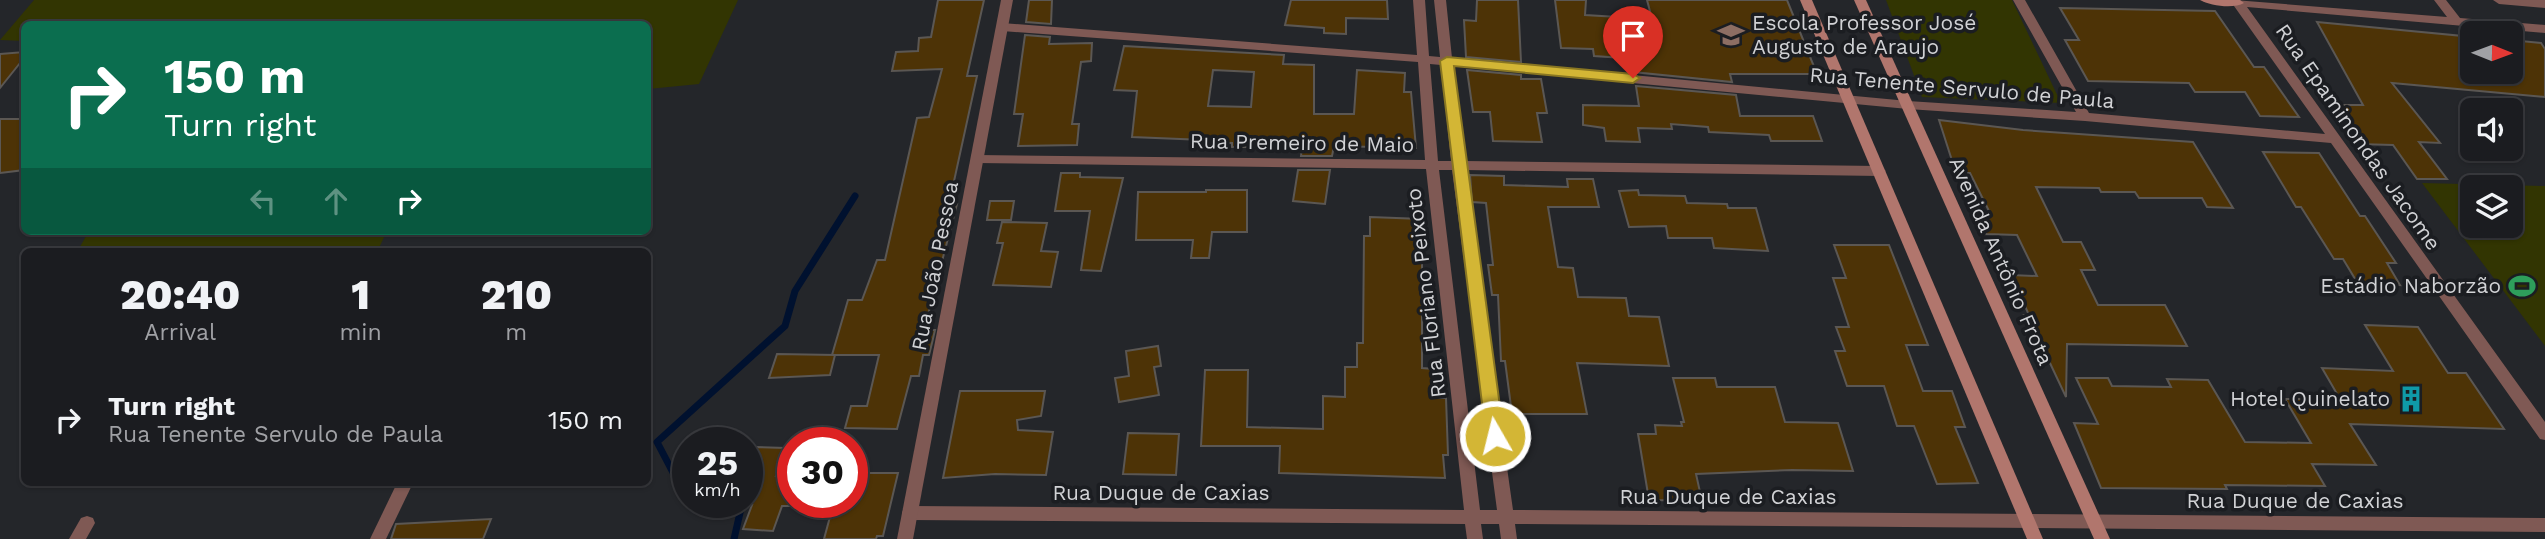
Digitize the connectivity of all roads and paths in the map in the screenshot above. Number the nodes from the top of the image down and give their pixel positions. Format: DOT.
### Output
graph roads {
  1 [pos="1007,0"];
  2 [pos="1419,0"];
  3 [pos="1440,0"];
  4 [pos="1806,0"];
  5 [pos="1860,0"];
  6 [pos="2019,0"];
  7 [pos="2206,0"];
  8 [pos="2440,0"];
  9 [pos="2499,0"];
  10 [pos="2237,1"];
  11 [pos="2545,4"];
  12 [pos="2456,21"];
  13 [pos="1002,27"];
  14 [pos="2545,29"];
  15 [pos="1423,59"];
  16 [pos="1447,61"];
  17 [pos="1846,98"];
  18 [pos="1908,106"];
  19 [pos="2085,117"];
  20 [pos="2333,139"];
  21 [pos="977,159"];
  22 [pos="1432,166"];
  23 [pos="1458,166"];
  24 [pos="1879,171"];
  25 [pos="2545,433"];
  26 [pos="404,486"];
  27 [pos="910,513"];
  28 [pos="1473,516"];
  29 [pos="1506,517"];
  30 [pos="2027,521"];
  31 [pos="2094,521"];
  32 [pos="87,523"];
  33 [pos="2545,524"];
  34 [pos="77,539"];
  35 [pos="378,539"];
  36 [pos="905,539"];
  37 [pos="1475,539"];
  38 [pos="1508,539"];
  39 [pos="2035,539"];
  40 [pos="2102,539"];
  1 -- 13 [label="street, Rua João Pessoa"];
  2 -- 15 [label="street, Rua Floriano Peixoto"];
  3 -- 16 [label="street"];
  4 -- 17 [label="main road"];
  5 -- 18 [label="main road, Avenida Antônio Frota"];
  6 -- 19 [label="street"];
  7 -- 10 [label="main road"];
  8 -- 12 [label="street"];
  9 -- 11 [label="street"];
  10 -- 12 [label="street"];
  10 -- 20 [label="street, Rua Epaminondas Jacome"];
  12 -- 14 [label="street"];
  13 -- 15 [label="street, Rua Tenente Servulo de Paula"];
  13 -- 21 [label="street, Rua João Pessoa"];
  15 -- 16 [label="street, Rua Tenente Servulo de Paula"];
  15 -- 22 [label="street, Rua Floriano Peixoto"];
  16 -- 17 [label="street, Rua Tenente Servulo de Paula"];
  16 -- 23 [label="street"];
  17 -- 18 [label="street, Rua Tenente Servulo de Paula"];
  17 -- 24 [label="main road"];
  18 -- 19 [label="street, Rua Tenente Servulo de Paula"];
  18 -- 31 [label="main road, Avenida Antônio Frota"];
  19 -- 20 [label="street, Rua Tenente Servulo de Paula"];
  20 -- 25 [label="street, Rua Epaminondas Jacome"];
  21 -- 22 [label="street, Rua Premeiro de Maio"];
  21 -- 27 [label="street, Rua João Pessoa"];
  22 -- 23 [label="street, Rua Premeiro de Maio"];
  22 -- 28 [label="street, Rua Floriano Peixoto"];
  23 -- 24 [label="street, Rua Premeiro de Maio"];
  23 -- 29 [label="street"];
  24 -- 30 [label="main road"];
  26 -- 35 [label="street"];
  27 -- 28 [label="street, Rua Duque de Caxias"];
  27 -- 36 [label="street, Rua João Pessoa"];
  28 -- 29 [label="street, Rua Duque de Caxias"];
  28 -- 37 [label="street, Rua Floriano Peixoto"];
  29 -- 30 [label="street, Rua Duque de Caxias"];
  29 -- 38 [label="street"];
  30 -- 31 [label="street, Rua Duque de Caxias"];
  30 -- 39 [label="main road"];
  31 -- 33 [label="street, Rua Duque de Caxias"];
  31 -- 40 [label="main road, Avenida Antônio Frota"];
  32 -- 34 [label="street"];
}
